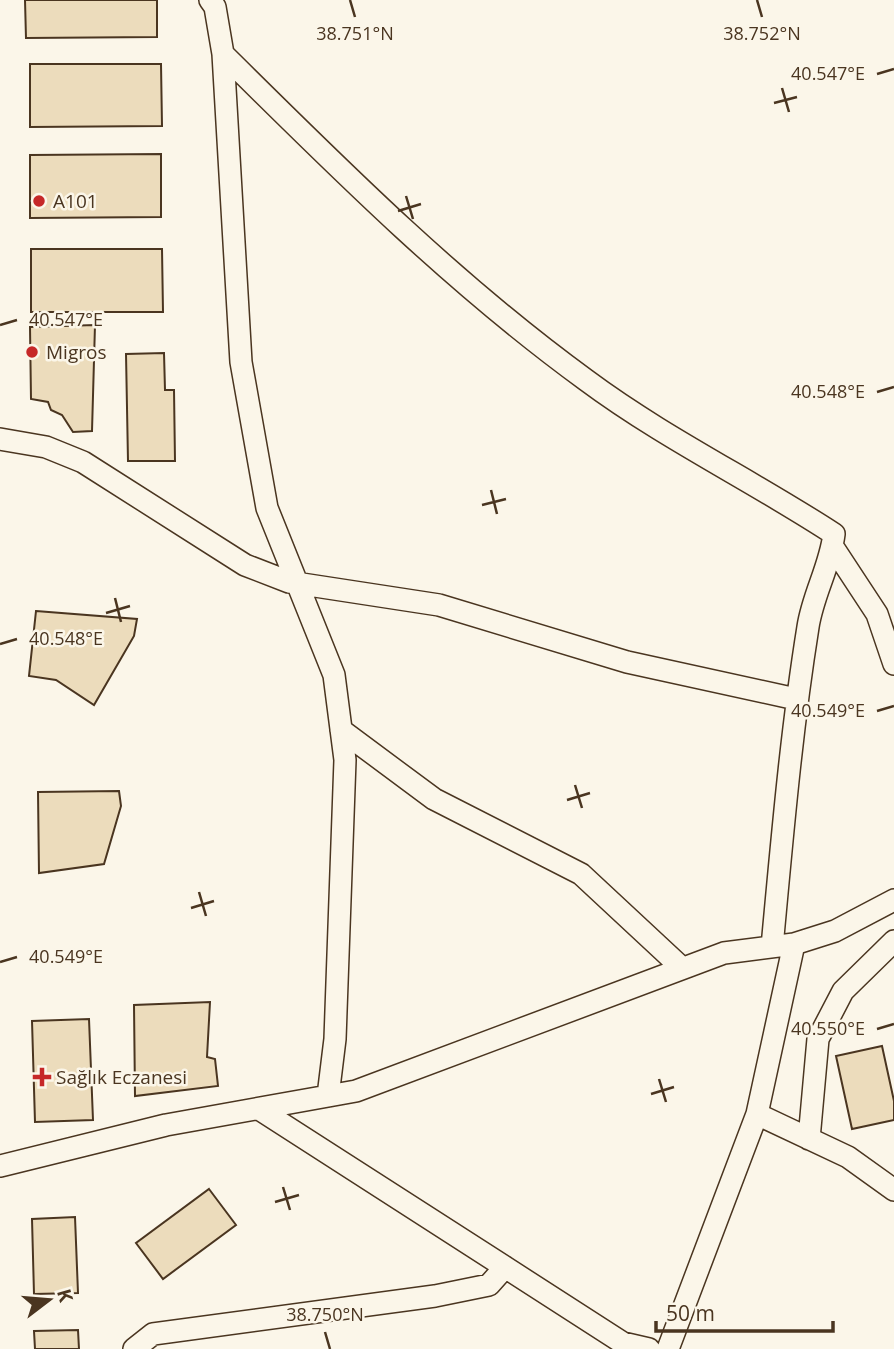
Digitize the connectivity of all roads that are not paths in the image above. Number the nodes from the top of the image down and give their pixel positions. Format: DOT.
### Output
graph roads {
  1 [pos="210,0"];
  2 [pos="223,54"];
  3 [pos="0,439"];
  4 [pos="832,547"];
  5 [pos="299,584"];
  6 [pos="894,664"];
  7 [pos="796,699"];
  8 [pos="341,730"];
  9 [pos="894,900"];
  10 [pos="894,941"];
  11 [pos="794,944"];
  12 [pos="772,947"];
  13 [pos="682,968"];
  14 [pos="328,1096"];
  15 [pos="259,1109"];
  16 [pos="757,1114"];
  17 [pos="809,1139"];
  18 [pos="0,1166"];
  19 [pos="894,1190"];
  20 [pos="505,1267"];
  21 [pos="134,1349"];
  22 [pos="649,1349"];
  23 [pos="668,1349"];
  1 -- 2 [label="street"];
  2 -- 4 [label="street"];
  2 -- 5 [label="street"];
  3 -- 5 [label="street"];
  4 -- 6 [label="street"];
  4 -- 7 [label="street"];
  5 -- 7 [label="street"];
  5 -- 8 [label="street"];
  7 -- 12 [label="street"];
  8 -- 13 [label="street"];
  8 -- 14 [label="street"];
  9 -- 11 [label="street"];
  10 -- 17 [label="street"];
  11 -- 12 [label="street"];
  11 -- 16 [label="street"];
  12 -- 13 [label="street"];
  13 -- 14 [label="street"];
  14 -- 15 [label="street"];
  15 -- 18 [label="street"];
  15 -- 20 [label="street"];
  16 -- 17 [label="street"];
  16 -- 23 [label="street"];
  17 -- 19 [label="street"];
  20 -- 21 [label="street"];
  20 -- 22 [label="street"];
}
